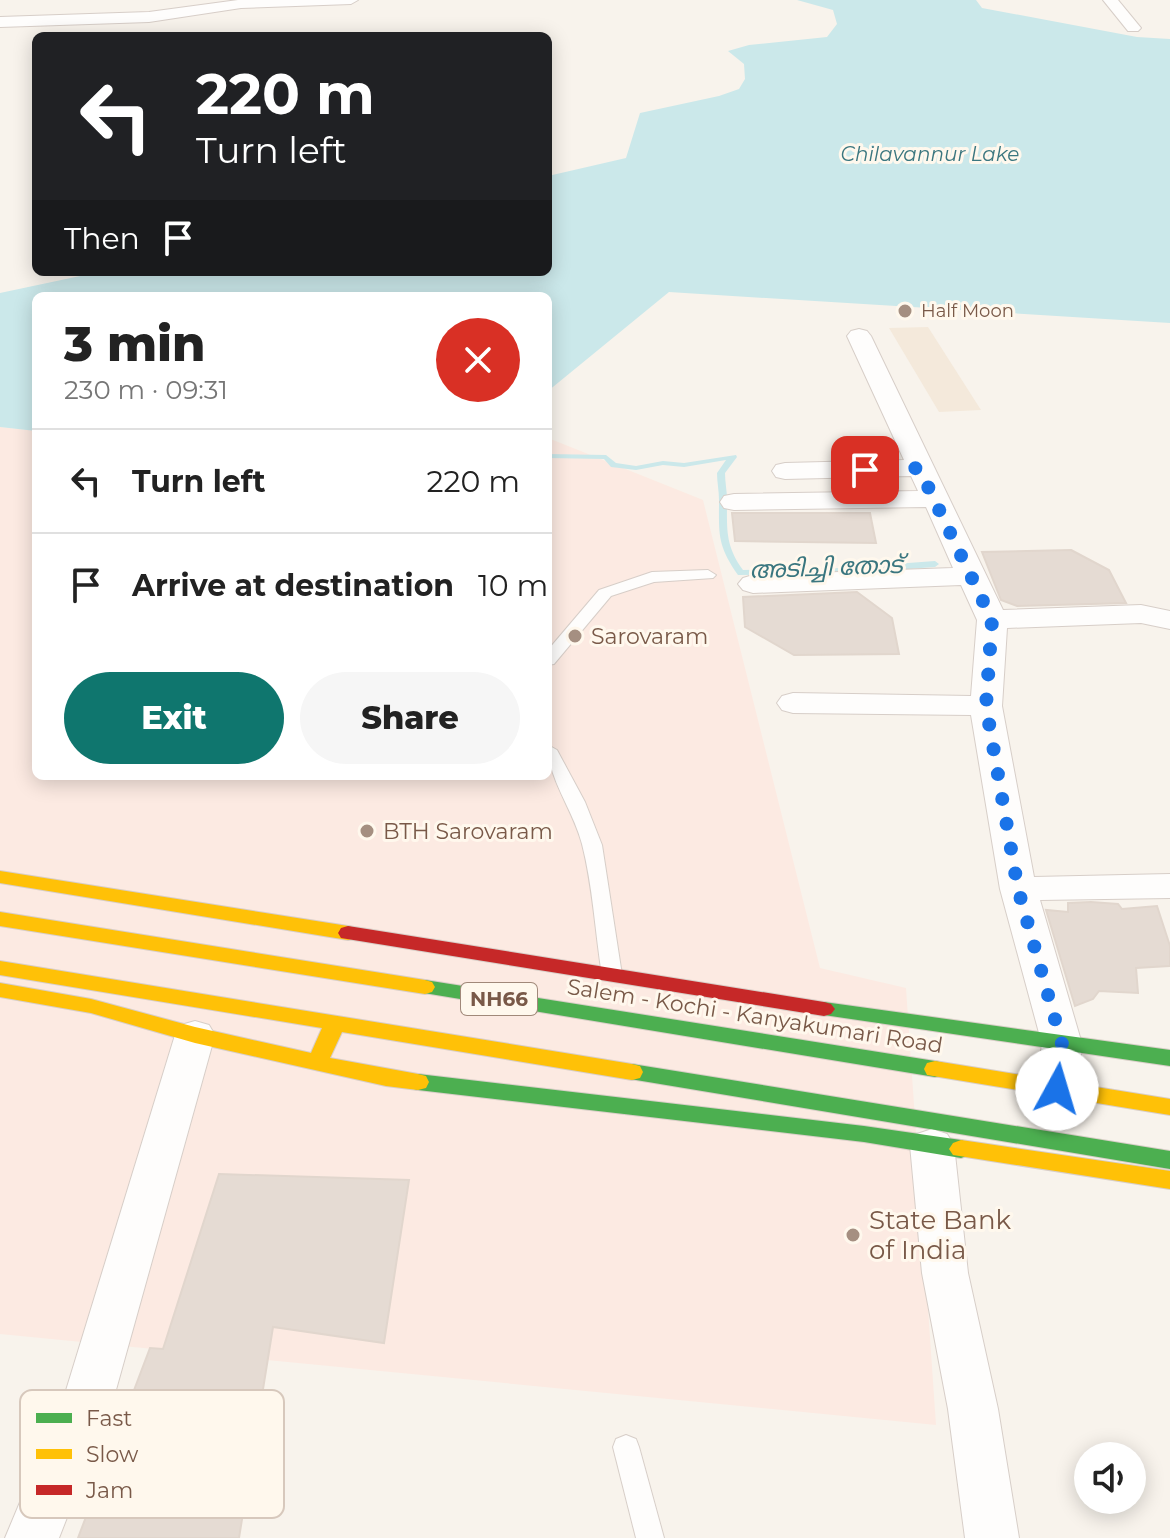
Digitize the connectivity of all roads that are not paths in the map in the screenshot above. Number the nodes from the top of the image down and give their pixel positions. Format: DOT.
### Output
graph roads {
  1 [pos="11,0"];
  2 [pos="49,0"];
  3 [pos="351,0"];
  4 [pos="1110,0"];
  5 [pos="0,11"];
  6 [pos="65,21"];
  7 [pos="0,22"];
  8 [pos="28,22"];
  9 [pos="1133,28"];
  10 [pos="57,32"];
  11 [pos="859,336"];
  12 [pos="919,468"];
  13 [pos="785,471"];
  14 [pos="936,499"];
  15 [pos="734,502"];
  16 [pos="708,575"];
  17 [pos="971,576"];
  18 [pos="753,584"];
  19 [pos="992,620"];
  20 [pos="1170,620"];
  21 [pos="552,655"];
  22 [pos="793,703"];
  23 [pos="986,706"];
  24 [pos="552,759"];
  25 [pos="0,877"];
  26 [pos="1170,886"];
  27 [pos="1018,889"];
  28 [pos="0,919"];
  29 [pos="0,968"];
  30 [pos="612,975"];
  31 [pos="0,990"];
  32 [pos="335,1024"];
  33 [pos="195,1035"];
  34 [pos="1062,1044"];
  35 [pos="1170,1058"];
  36 [pos="317,1063"];
  37 [pos="1057,1089"];
  38 [pos="1170,1107"];
  39 [pos="932,1145"];
  40 [pos="1170,1160"];
  41 [pos="1170,1180"];
  42 [pos="91,1390"];
  43 [pos="626,1447"];
  44 [pos="40,1518"];
  45 [pos="32,1538"];
  46 [pos="650,1538"];
  47 [pos="992,1538"];
  1 -- 5 [label="street"];
  2 -- 8 [label="street"];
  3 -- 6 [label="street"];
  4 -- 9 [label="street"];
  6 -- 8 [label="street"];
  6 -- 10 [label="street"];
  7 -- 8 [label="street"];
  11 -- 12 [label="street"];
  12 -- 13 [label="street"];
  12 -- 14 [label="street"];
  14 -- 15 [label="street"];
  14 -- 17 [label="street"];
  16 -- 21 [label="lane"];
  17 -- 18 [label="street"];
  17 -- 19 [label="street"];
  19 -- 20 [label="street"];
  19 -- 23 [label="street"];
  22 -- 23 [label="street"];
  23 -- 27 [label="street"];
  24 -- 30 [label="lane"];
  25 -- 30 [label="main road"];
  26 -- 27 [label="street"];
  27 -- 34 [label="street"];
  28 -- 37 [label="main road, Salem - Kochi - Kanyakumari Road / NH66"];
  29 -- 32 [label="main road, NH66"];
  30 -- 34 [label="main road"];
  31 -- 33 [label="main road"];
  32 -- 36 [label="main road"];
  32 -- 40 [label="main road, NH66"];
  33 -- 36 [label="main road"];
  33 -- 42 [label="street"];
  34 -- 35 [label="main road"];
  34 -- 37 [label="street"];
  36 -- 39 [label="main road"];
  37 -- 38 [label="main road, Salem - Kochi - Kanyakumari Road / NH66"];
  39 -- 41 [label="main road"];
  39 -- 47 [label="street"];
  43 -- 46 [label="lane"];
  44 -- 45 [label="street"];
}
